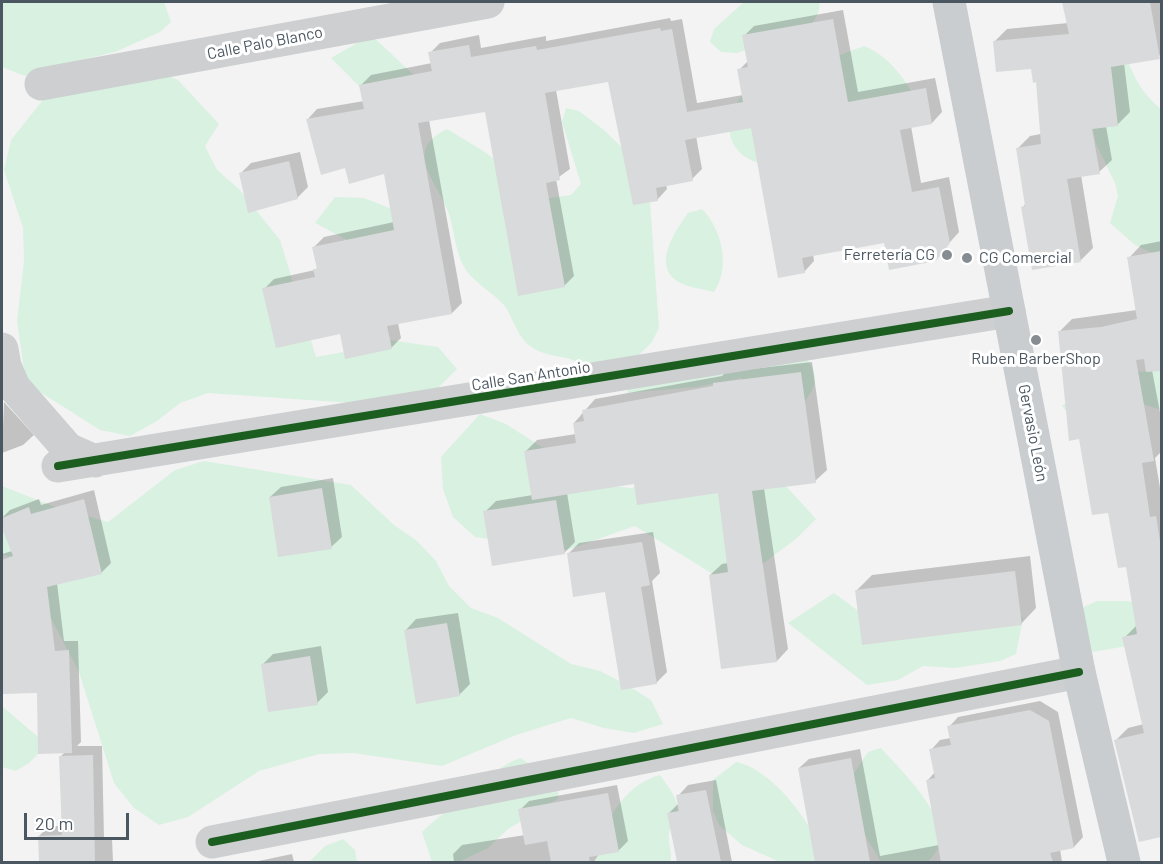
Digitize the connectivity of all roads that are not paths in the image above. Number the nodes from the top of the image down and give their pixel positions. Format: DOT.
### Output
graph roads {
  1 [pos="488,2"];
  2 [pos="949,2"];
  3 [pos="41,84"];
  4 [pos="1009,311"];
  5 [pos="2,348"];
  6 [pos="95,461"];
  7 [pos="58,466"];
  8 [pos="1079,672"];
  9 [pos="212,842"];
  10 [pos="1124,862"];
  1 -- 3 [label="street, Calle Palo Blanco"];
  2 -- 4 [label="main road, Gervasio León"];
  4 -- 6 [label="street, Calle San Antonio"];
  4 -- 8 [label="main road, Gervasio León"];
  5 -- 6 [label="street"];
  6 -- 7 [label="street, Calle San Antonio"];
  8 -- 9 [label="street"];
  8 -- 10 [label="main road, Gervasio León"];
}
